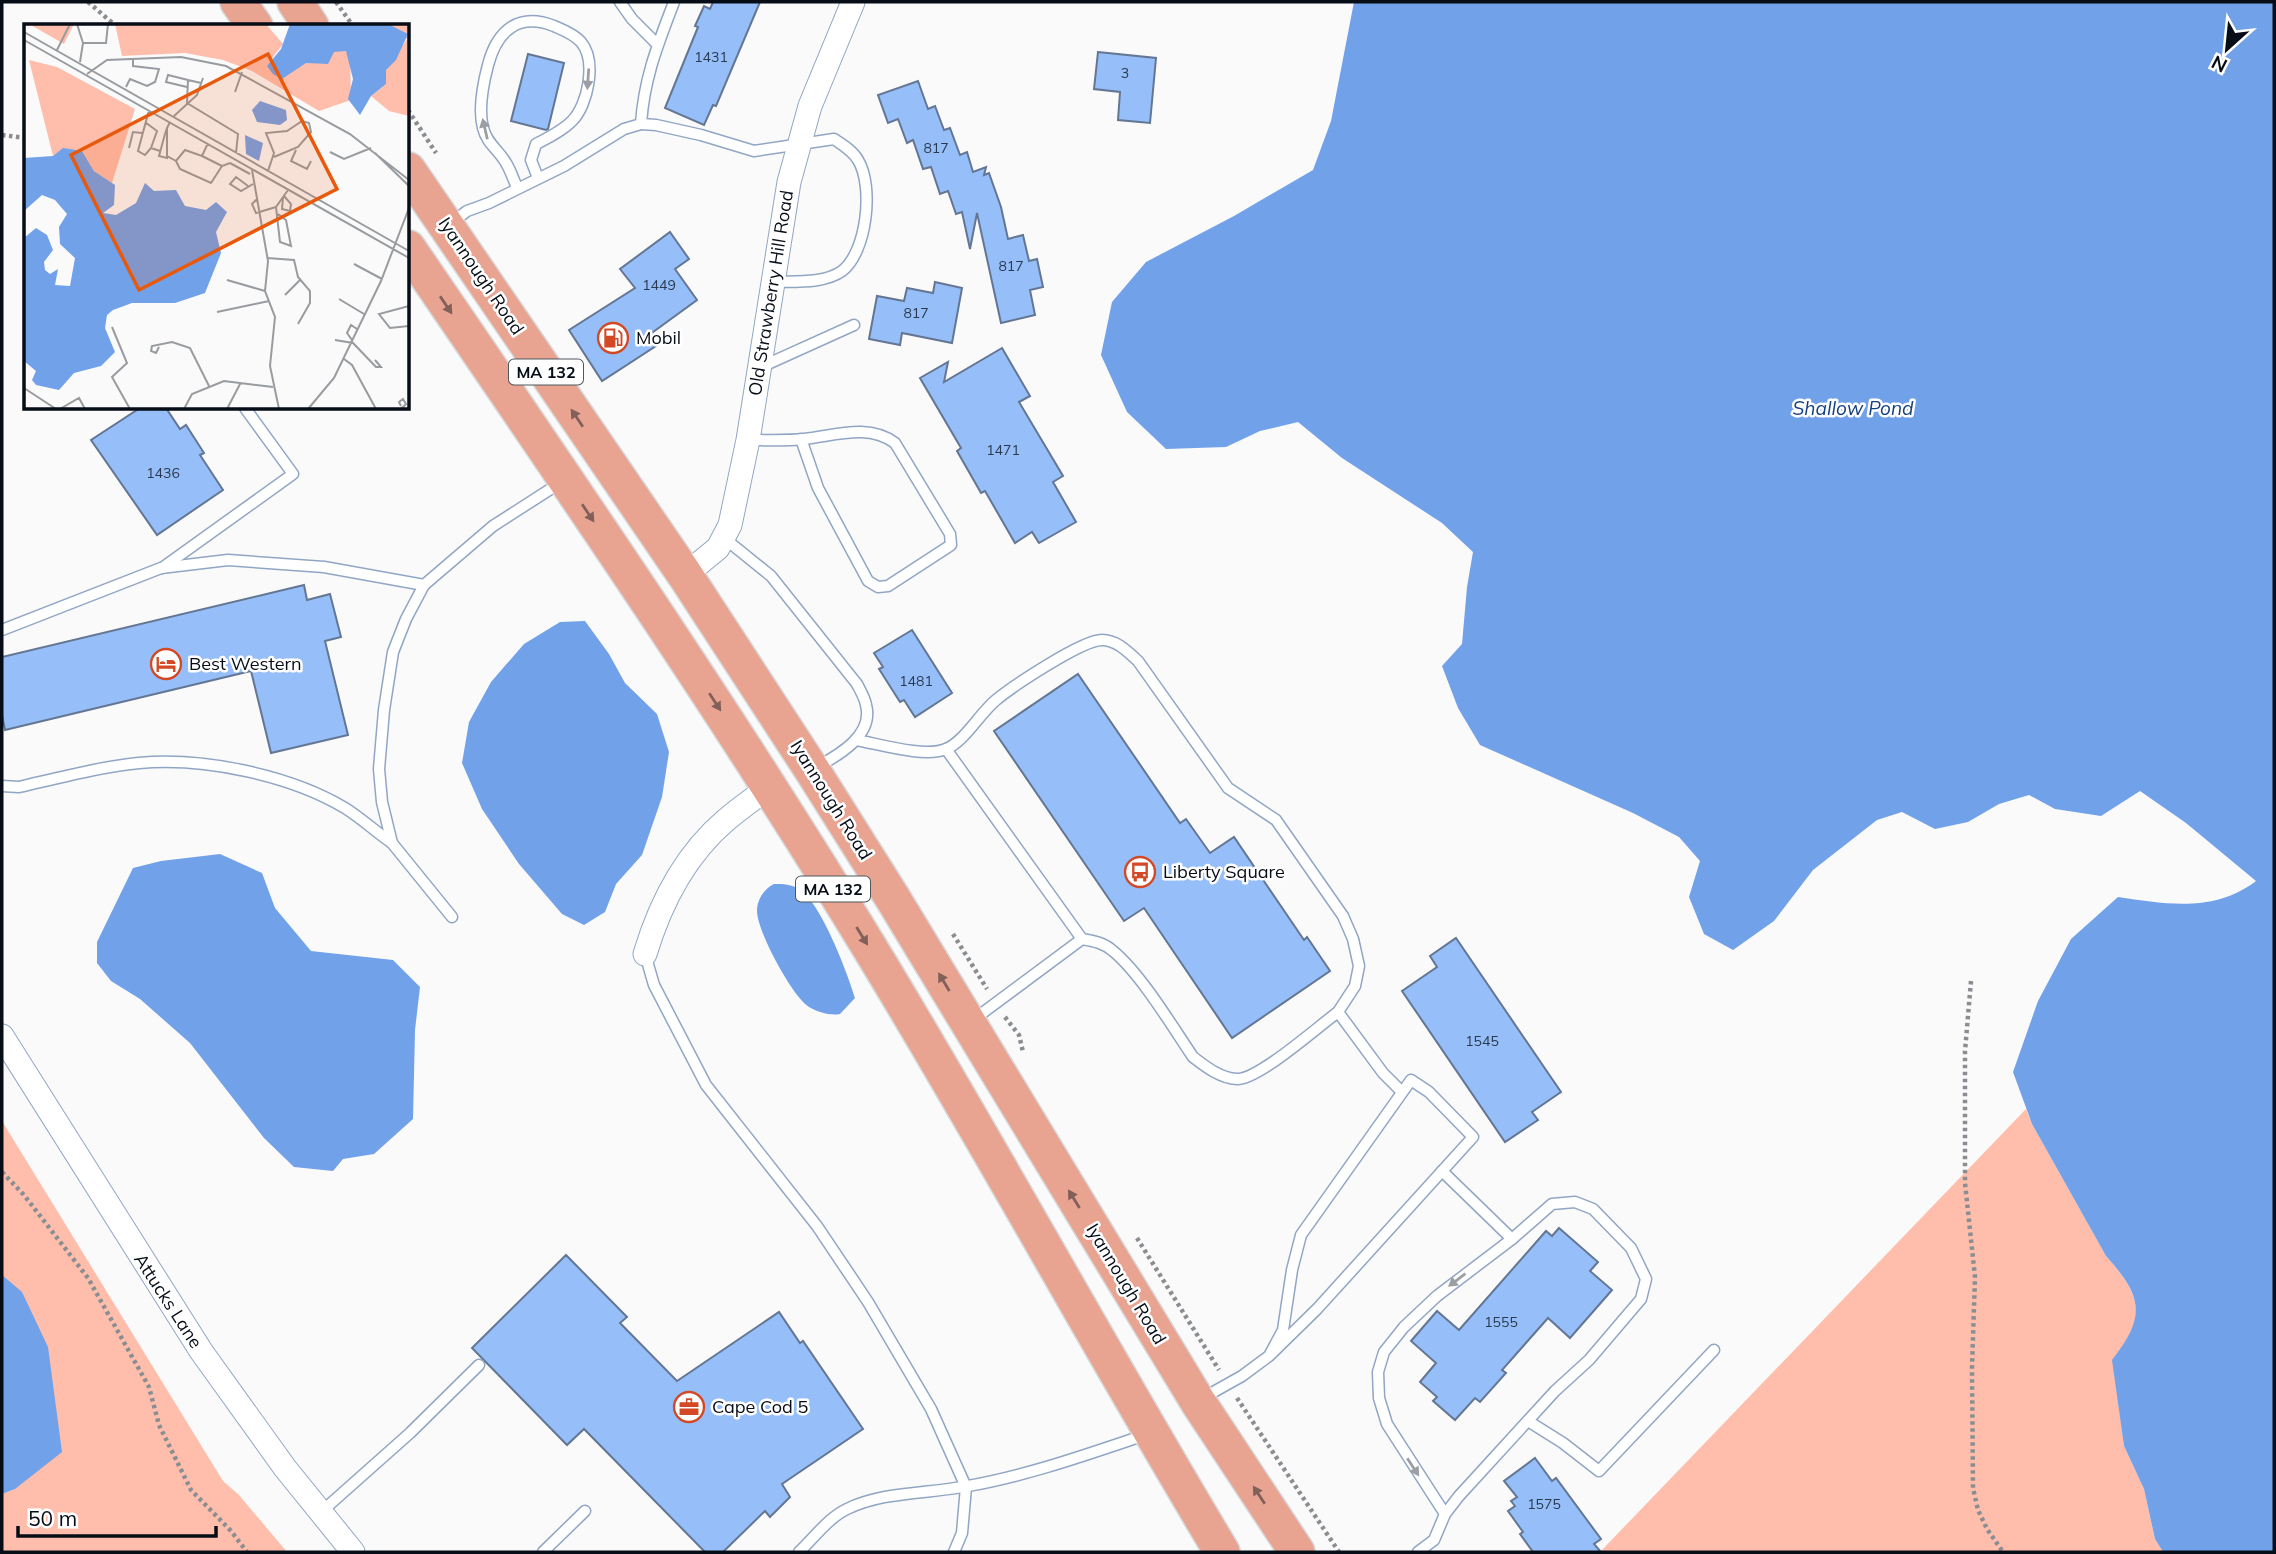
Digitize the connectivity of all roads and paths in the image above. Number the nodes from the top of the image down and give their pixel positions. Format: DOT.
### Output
graph roads {
  1 [pos="88,2"];
  2 [pos="238,2"];
  3 [pos="295,2"];
  4 [pos="336,2"];
  5 [pos="620,2"];
  6 [pos="674,2"];
  7 [pos="853,2"];
  8 [pos="114,24"];
  9 [pos="254,24"];
  10 [pos="311,24"];
  11 [pos="351,24"];
  12 [pos="657,44"];
  13 [pos="641,124"];
  14 [pos="2,135"];
  15 [pos="24,138"];
  16 [pos="798,144"];
  17 [pos="410,173"];
  18 [pos="538,178"];
  19 [pos="517,187"];
  20 [pos="447,227"];
  21 [pos="415,265"];
  22 [pos="773,282"];
  23 [pos="854,325"];
  24 [pos="758,369"];
  25 [pos="246,410"];
  26 [pos="802,439"];
  27 [pos="748,440"];
  28 [pos="566,480"];
  29 [pos="724,538"];
  30 [pos="161,569"];
  31 [pos="685,575"];
  32 [pos="424,585"];
  33 [pos="2,630"];
  34 [pos="856,740"];
  35 [pos="947,749"];
  36 [pos="812,770"];
  37 [pos="2,786"];
  38 [pos="770,786"];
  39 [pos="392,843"];
  40 [pos="452,917"];
  41 [pos="1082,939"];
  42 [pos="645,954"];
  43 [pos="1971,981"];
  44 [pos="1338,1012"];
  45 [pos="969,1023"];
  46 [pos="1019,1035"];
  47 [pos="2,1036"];
  48 [pos="1030,1064"];
  49 [pos="1402,1092"];
  50 [pos="1442,1171"];
  51 [pos="2,1172"];
  52 [pos="1133,1230"];
  53 [pos="1512,1240"];
  54 [pos="1714,1350"];
  55 [pos="1269,1356"];
  56 [pos="479,1365"];
  57 [pos="1228,1384"];
  58 [pos="1198,1402"];
  59 [pos="1528,1421"];
  60 [pos="1150,1433"];
  61 [pos="966,1487"];
  62 [pos="585,1511"];
  63 [pos="320,1513"];
  64 [pos="1445,1514"];
  65 [pos="247,1552"];
  66 [pos="353,1552"];
  67 [pos="542,1552"];
  68 [pos="799,1552"];
  69 [pos="954,1552"];
  70 [pos="1222,1552"];
  71 [pos="1297,1552"];
  72 [pos="1339,1552"];
  73 [pos="1418,1552"];
  74 [pos="2003,1552"];
  1 -- 8 [label="path"];
  2 -- 9 [label="main road"];
  3 -- 10 [label="main road"];
  4 -- 11 [label="path"];
  5 -- 12 [label="lane"];
  6 -- 12 [label="lane"];
  7 -- 16 [label="street, Old Strawberry Hill Road"];
  12 -- 13 [label="lane"];
  13 -- 16 [label="lane"];
  13 -- 18 [label="lane"];
  14 -- 15 [label="path"];
  16 -- 22 [label="street, Old Strawberry Hill Road"];
  16 -- 22 [label="lane"];
  17 -- 20 [label="main road, Iyannough Road / MA 132"];
  18 -- 19 [label="lane"];
  19 -- 18 [label="lane, one-way"];
  19 -- 20 [label="lane"];
  31 -- 20 [label="main road, Iyannough Road / MA 132, one-way"];
  21 -- 28 [label="main road, MA 132, one-way"];
  22 -- 24 [label="street, Old Strawberry Hill Road"];
  23 -- 24 [label="lane"];
  24 -- 27 [label="street, Old Strawberry Hill Road"];
  25 -- 30 [label="lane"];
  26 -- 26 [label="lane"];
  26 -- 27 [label="lane"];
  27 -- 29 [label="street, Old Strawberry Hill Road"];
  28 -- 32 [label="lane"];
  28 -- 38 [label="main road, MA 132, one-way"];
  29 -- 31 [label="street, Old Strawberry Hill Road"];
  29 -- 34 [label="lane"];
  30 -- 32 [label="lane"];
  30 -- 33 [label="lane"];
  31 -- 36 [label="main road, Iyannough Road / MA 132"];
  32 -- 39 [label="lane"];
  34 -- 35 [label="lane"];
  34 -- 36 [label="lane"];
  35 -- 41 [label="lane"];
  35 -- 44 [label="lane"];
  45 -- 36 [label="main road, Iyannough Road / MA 132, one-way"];
  37 -- 39 [label="lane"];
  38 -- 42 [label="street"];
  38 -- 60 [label="main road, MA 132, one-way"];
  39 -- 40 [label="lane"];
  41 -- 44 [label="lane"];
  41 -- 45 [label="lane"];
  42 -- 61 [label="lane"];
  43 -- 74 [label="path"];
  44 -- 49 [label="lane"];
  58 -- 45 [label="main road, Iyannough Road / MA 132, one-way"];
  46 -- 48 [label="path"];
  47 -- 63 [label="street, Attucks Lane"];
  49 -- 50 [label="lane"];
  49 -- 55 [label="lane"];
  50 -- 53 [label="lane"];
  50 -- 55 [label="lane"];
  51 -- 65 [label="path"];
  52 -- 57 [label="path"];
  53 -- 59 [label="lane"];
  53 -- 64 [label="lane, one-way"];
  54 -- 59 [label="lane"];
  55 -- 57 [label="lane"];
  56 -- 63 [label="lane"];
  57 -- 58 [label="lane"];
  57 -- 72 [label="path"];
  71 -- 58 [label="main road, Iyannough Road / MA 132, one-way"];
  59 -- 64 [label="lane"];
  60 -- 61 [label="lane"];
  60 -- 70 [label="main road, MA 132"];
  61 -- 68 [label="lane"];
  61 -- 69 [label="lane"];
  62 -- 67 [label="lane"];
  63 -- 66 [label="street, Attucks Lane"];
  64 -- 73 [label="lane"];
}
